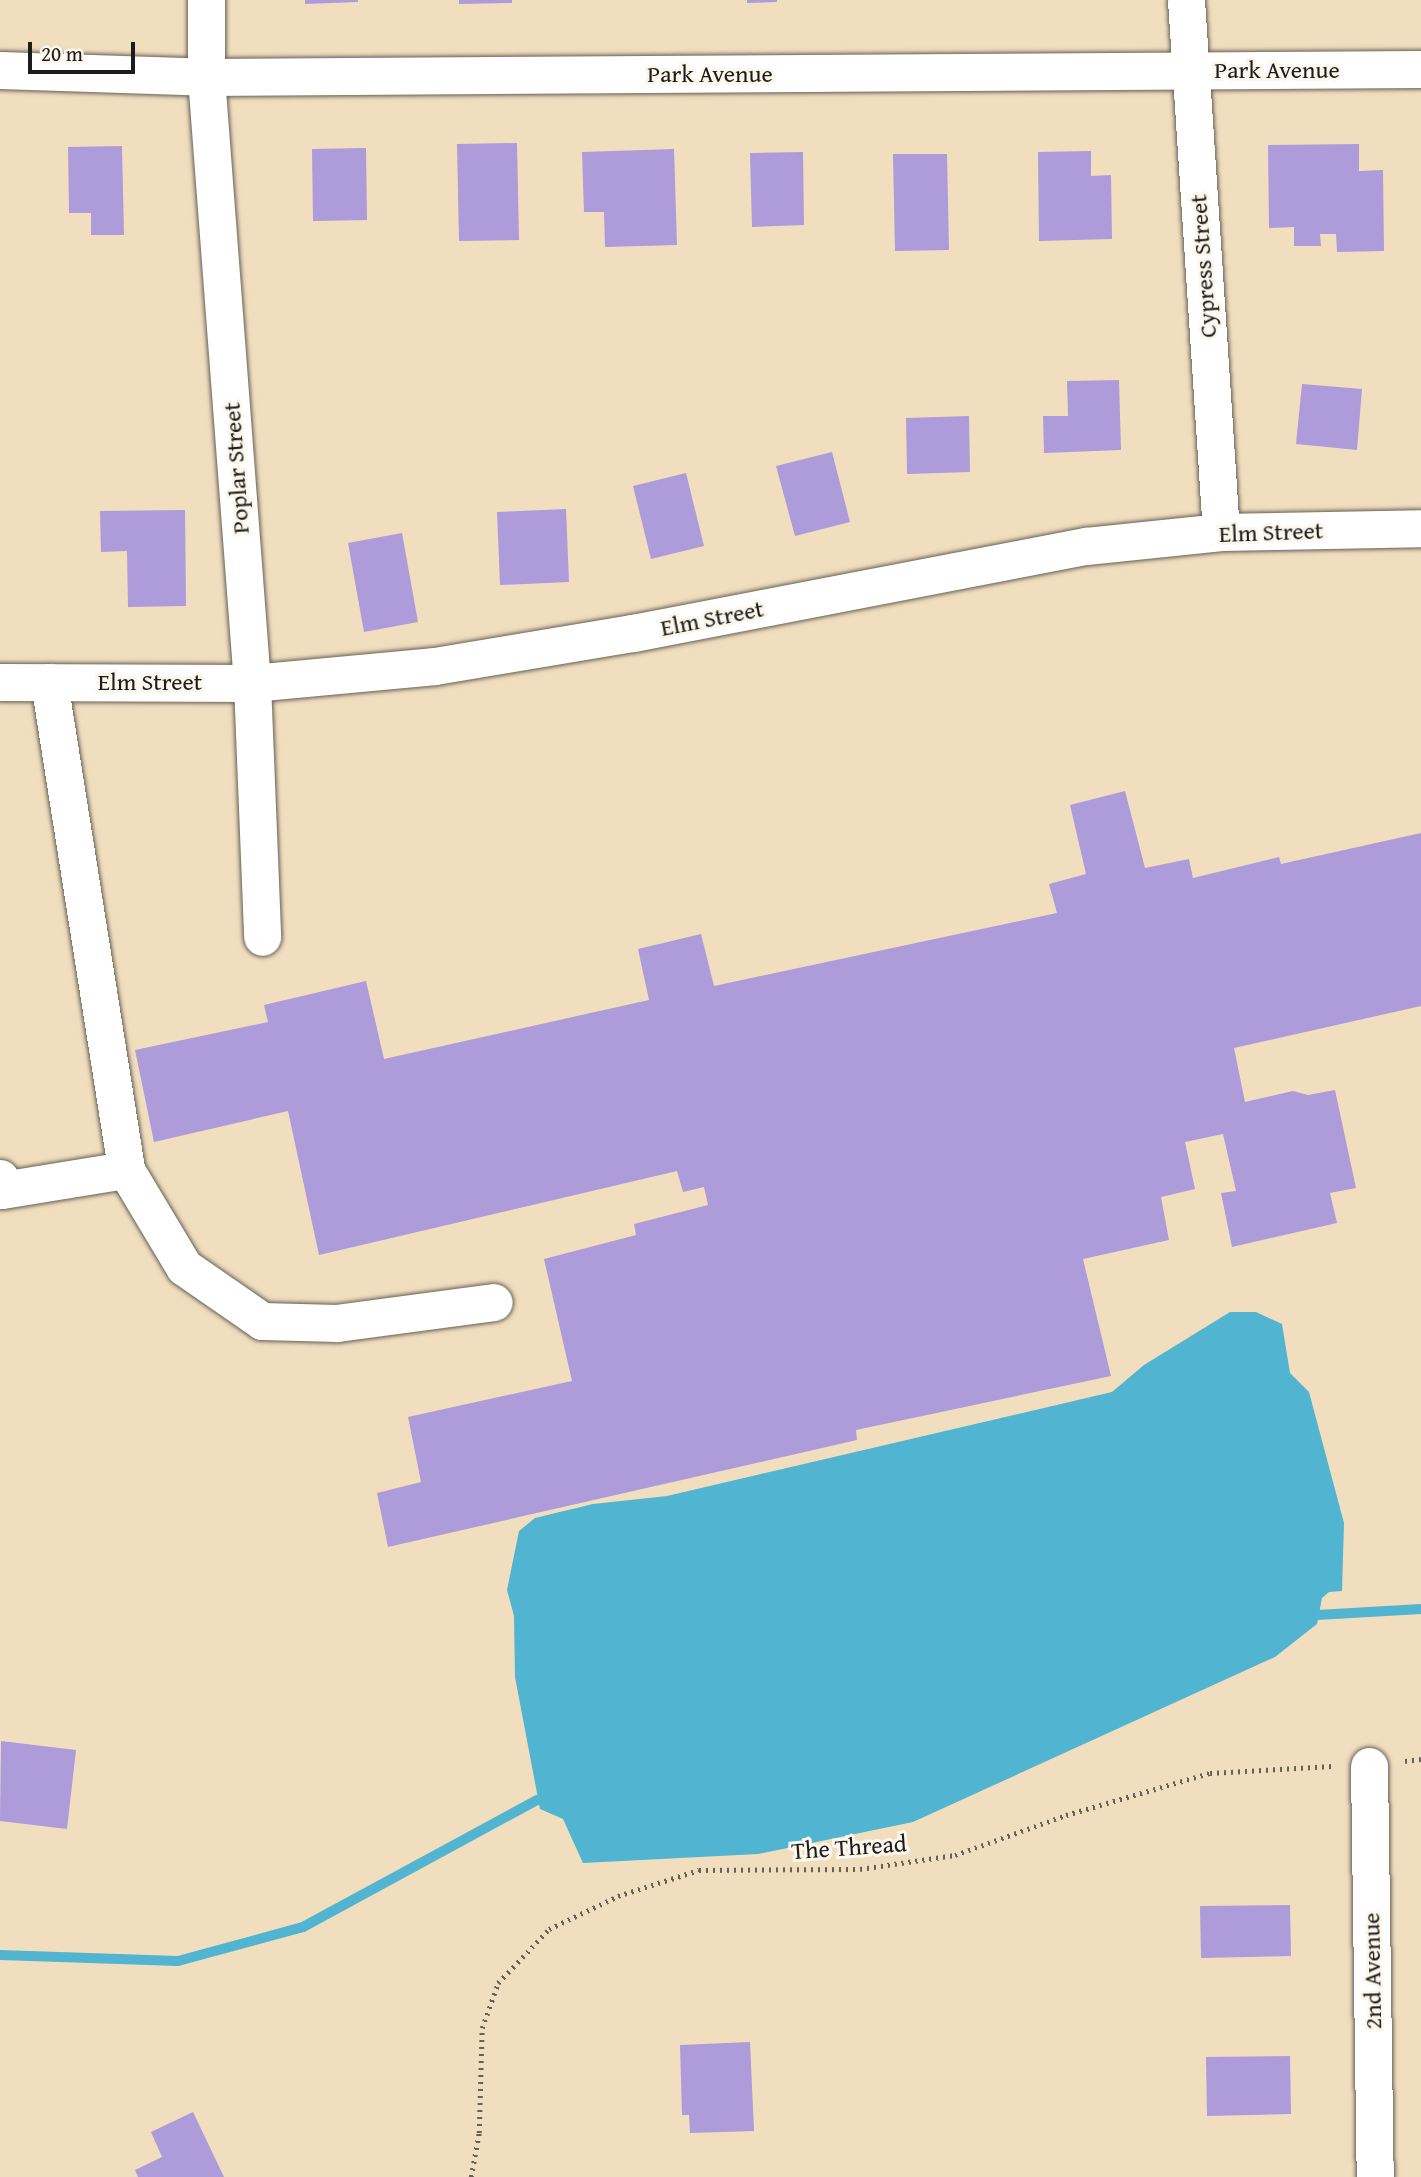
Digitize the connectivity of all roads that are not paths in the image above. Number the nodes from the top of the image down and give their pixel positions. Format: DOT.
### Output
graph roads {
  1 [pos="205,0"];
  2 [pos="1186,0"];
  3 [pos="1421,69"];
  4 [pos="0,70"];
  5 [pos="1190,71"];
  6 [pos="206,77"];
  7 [pos="1421,528"];
  8 [pos="1221,533"];
  9 [pos="0,682"];
  10 [pos="49,682"];
  11 [pos="252,683"];
  12 [pos="262,937"];
  13 [pos="125,1170"];
  14 [pos="0,1178"];
  15 [pos="495,1302"];
  16 [pos="1369,1766"];
  17 [pos="1375,2177"];
  1 -- 6 [label="street, Poplar Street"];
  2 -- 5 [label="street, Cypress Street"];
  3 -- 5 [label="street, Park Avenue"];
  4 -- 6 [label="street, Park Avenue"];
  5 -- 6 [label="street, Park Avenue"];
  5 -- 8 [label="street, Cypress Street"];
  6 -- 11 [label="street, Poplar Street"];
  7 -- 8 [label="street, Elm Street"];
  8 -- 11 [label="street, Elm Street"];
  9 -- 10 [label="street, Elm Street"];
  10 -- 11 [label="street, Elm Street"];
  10 -- 13 [label="street"];
  11 -- 12 [label="street, Poplar Street"];
  13 -- 14 [label="street"];
  13 -- 15 [label="street"];
  16 -- 17 [label="street, 2nd Avenue"];
}
